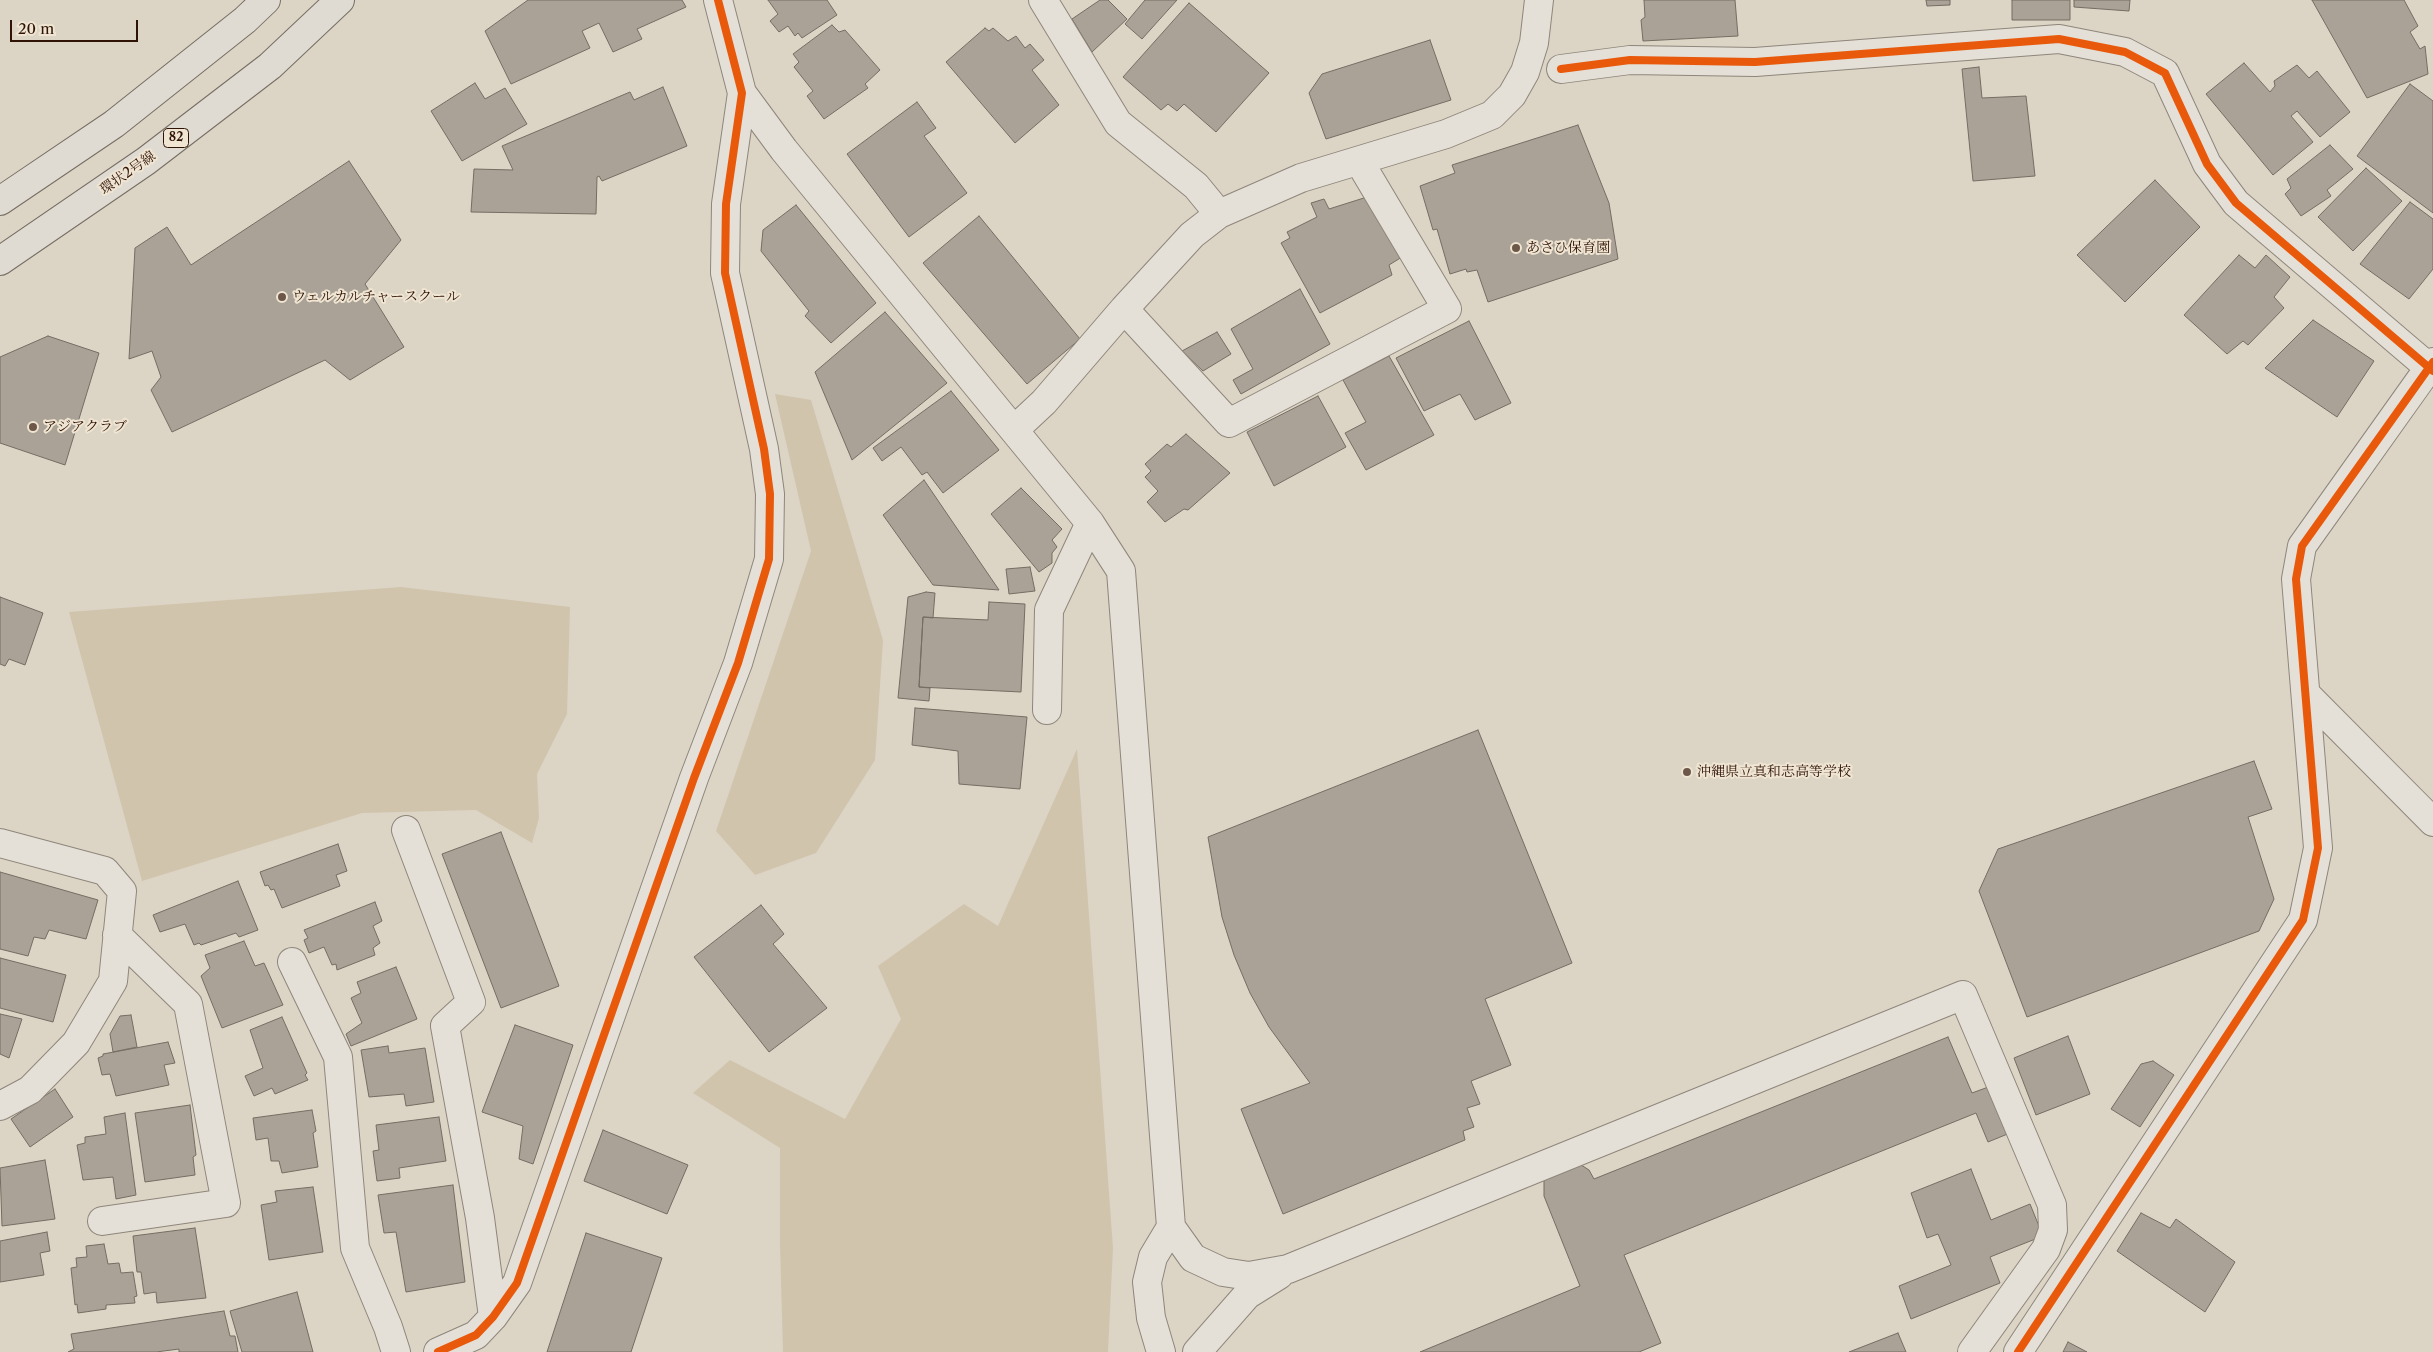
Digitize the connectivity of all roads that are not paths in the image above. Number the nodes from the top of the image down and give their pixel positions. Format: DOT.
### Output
graph roads {
  1 [pos="266,0"];
  2 [pos="340,0"];
  3 [pos="718,0"];
  4 [pos="1043,0"];
  5 [pos="1539,0"];
  6 [pos="1561,69"];
  7 [pos="742,93"];
  8 [pos="1359,161"];
  9 [pos="0,201"];
  10 [pos="1218,214"];
  11 [pos="0,261"];
  12 [pos="1124,308"];
  13 [pos="2431,367"];
  14 [pos="1014,430"];
  15 [pos="1090,523"];
  16 [pos="2307,695"];
  17 [pos="1047,710"];
  18 [pos="2433,822"];
  19 [pos="406,830"];
  20 [pos="0,843"];
  21 [pos="117,935"];
  22 [pos="292,962"];
  23 [pos="0,1106"];
  24 [pos="102,1221"];
  25 [pos="1171,1227"];
  26 [pos="1288,1269"];
  27 [pos="493,1317"];
  28 [pos="474,1346"];
  29 [pos="396,1352"];
  30 [pos="438,1352"];
  31 [pos="1162,1352"];
  32 [pos="1197,1352"];
  33 [pos="1972,1352"];
  34 [pos="2018,1352"];
  1 -- 9 [label="main road"];
  2 -- 11 [label="main road, 環状2号線 / 82"];
  3 -- 7 [label="street"];
  4 -- 10 [label="street"];
  5 -- 8 [label="street"];
  6 -- 13 [label="street"];
  7 -- 14 [label="street"];
  7 -- 27 [label="street"];
  8 -- 10 [label="street"];
  8 -- 12 [label="street"];
  10 -- 12 [label="street"];
  12 -- 14 [label="street"];
  13 -- 16 [label="street"];
  14 -- 15 [label="street"];
  15 -- 17 [label="street"];
  15 -- 25 [label="street"];
  16 -- 18 [label="street"];
  16 -- 34 [label="street"];
  19 -- 27 [label="street"];
  20 -- 21 [label="street"];
  21 -- 23 [label="street"];
  21 -- 24 [label="street"];
  22 -- 29 [label="street"];
  25 -- 26 [label="street"];
  25 -- 31 [label="street"];
  26 -- 32 [label="street"];
  26 -- 33 [label="street"];
  27 -- 28 [label="street"];
  28 -- 30 [label="street"];
}
